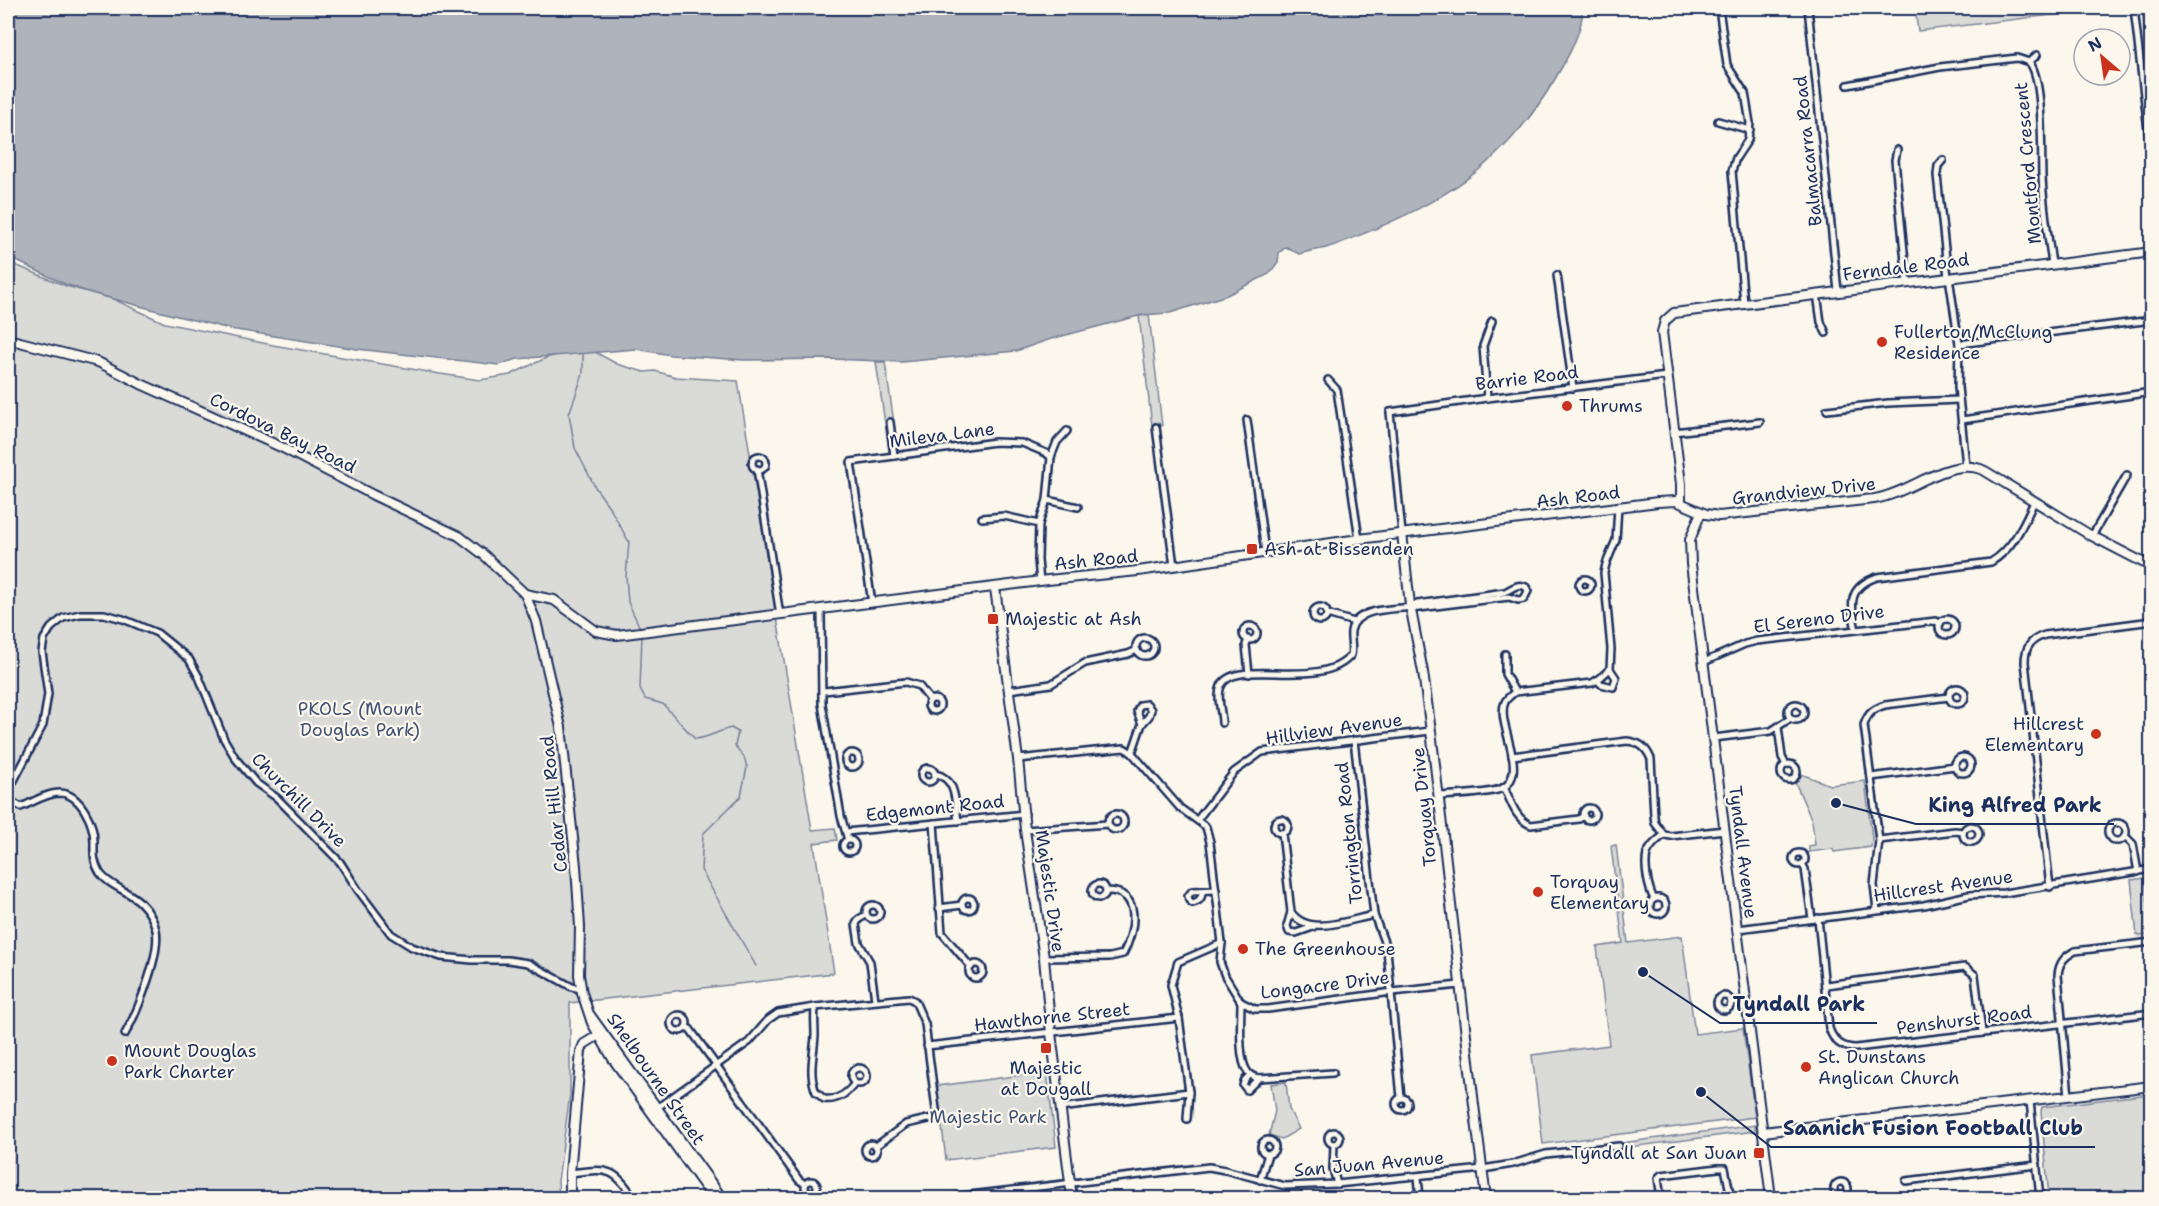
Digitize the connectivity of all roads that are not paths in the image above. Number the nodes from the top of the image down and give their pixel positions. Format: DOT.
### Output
graph roads {
  1 [pos="1699,8"];
  2 [pos="1710,8"];
  3 [pos="1719,8"];
  4 [pos="1808,8"];
  5 [pos="2134,8"];
  6 [pos="2037,55"];
  7 [pos="2029,62"];
  8 [pos="1848,85"];
  9 [pos="1718,121"];
  10 [pos="1750,130"];
  11 [pos="1897,150"];
  12 [pos="1942,160"];
  13 [pos="2151,165"];
  14 [pos="2151,252"];
  15 [pos="2052,264"];
  16 [pos="1557,275"];
  17 [pos="1949,277"];
  18 [pos="1907,282"];
  19 [pos="1838,291"];
  20 [pos="1817,294"];
  21 [pos="1744,303"];
  22 [pos="2151,320"];
  23 [pos="1492,321"];
  24 [pos="1826,333"];
  25 [pos="8,339"];
  26 [pos="1959,344"];
  27 [pos="1667,376"];
  28 [pos="1328,380"];
  29 [pos="1573,388"];
  30 [pos="2151,392"];
  31 [pos="1487,398"];
  32 [pos="1959,400"];
  33 [pos="1827,410"];
  34 [pos="1390,412"];
  35 [pos="1246,420"];
  36 [pos="1962,420"];
  37 [pos="890,422"];
  38 [pos="1760,422"];
  39 [pos="1156,427"];
  40 [pos="1067,431"];
  41 [pos="1674,432"];
  42 [pos="894,456"];
  43 [pos="1051,457"];
  44 [pos="1966,466"];
  45 [pos="757,469"];
  46 [pos="2127,475"];
  47 [pos="1047,500"];
  48 [pos="1681,502"];
  49 [pos="2034,502"];
  50 [pos="1618,506"];
  51 [pos="1078,507"];
  52 [pos="1701,512"];
  53 [pos="982,518"];
  54 [pos="1039,524"];
  55 [pos="1402,533"];
  56 [pos="2092,536"];
  57 [pos="1359,539"];
  58 [pos="1265,552"];
  59 [pos="1174,567"];
  60 [pos="2151,567"];
  61 [pos="1040,582"];
  62 [pos="1604,584"];
  63 [pos="1591,585"];
  64 [pos="995,588"];
  65 [pos="525,594"];
  66 [pos="872,603"];
  67 [pos="1411,607"];
  68 [pos="821,610"];
  69 [pos="1327,614"];
  70 [pos="780,615"];
  71 [pos="2151,621"];
  72 [pos="1354,622"];
  73 [pos="1940,624"];
  74 [pos="1856,630"];
  75 [pos="1248,639"];
  76 [pos="1137,650"];
  77 [pos="1505,654"];
  78 [pos="1704,662"];
  79 [pos="1610,669"];
  80 [pos="1250,674"];
  81 [pos="1597,680"];
  82 [pos="1009,690"];
  83 [pos="824,691"];
  84 [pos="1515,692"];
  85 [pos="1949,697"];
  86 [pos="930,700"];
  87 [pos="1791,718"];
  88 [pos="1222,723"];
  89 [pos="1142,724"];
  90 [pos="1778,727"];
  91 [pos="1430,731"];
  92 [pos="1714,738"];
  93 [pos="1354,740"];
  94 [pos="1132,753"];
  95 [pos="1512,756"];
  96 [pos="1018,759"];
  97 [pos="845,761"];
  98 [pos="832,763"];
  99 [pos="1786,765"];
  100 [pos="1955,766"];
  101 [pos="935,774"];
  102 [pos="1871,777"];
  103 [pos="1504,787"];
  104 [pos="1438,796"];
  105 [pos="1025,814"];
  106 [pos="1584,816"];
  107 [pos="1198,819"];
  108 [pos="958,821"];
  109 [pos="934,823"];
  110 [pos="1108,824"];
  111 [pos="1025,830"];
  112 [pos="1725,830"];
  113 [pos="846,832"];
  114 [pos="1963,832"];
  115 [pos="1282,833"];
  116 [pos="1664,835"];
  117 [pos="2125,836"];
  118 [pos="848,840"];
  119 [pos="1879,840"];
  120 [pos="1802,864"];
  121 [pos="2151,869"];
  122 [pos="2138,872"];
  123 [pos="2050,887"];
  124 [pos="1216,890"];
  125 [pos="1106,891"];
  126 [pos="1202,892"];
  127 [pos="1654,899"];
  128 [pos="962,905"];
  129 [pos="939,908"];
  130 [pos="1877,910"];
  131 [pos="1291,912"];
  132 [pos="866,915"];
  133 [pos="1374,915"];
  134 [pos="1815,918"];
  135 [pos="1314,927"];
  136 [pos="1738,929"];
  137 [pos="2151,942"];
  138 [pos="1222,943"];
  139 [pos="1044,958"];
  140 [pos="1978,965"];
  141 [pos="971,967"];
  142 [pos="1971,970"];
  143 [pos="1460,985"];
  144 [pos="1826,985"];
  145 [pos="581,989"];
  146 [pos="1392,992"];
  147 [pos="875,1000"];
  148 [pos="1746,1000"];
  149 [pos="1241,1002"];
  150 [pos="1731,1002"];
  151 [pos="815,1007"];
  152 [pos="589,1013"];
  153 [pos="2151,1013"];
  154 [pos="1179,1018"];
  155 [pos="2062,1023"];
  156 [pos="686,1027"];
  157 [pos="1982,1032"];
  158 [pos="601,1033"];
  159 [pos="1051,1033"];
  160 [pos="125,1034"];
  161 [pos="927,1046"];
  162 [pos="717,1066"];
  163 [pos="1334,1073"];
  164 [pos="1250,1075"];
  165 [pos="1259,1078"];
  166 [pos="855,1083"];
  167 [pos="2151,1086"];
  168 [pos="1190,1092"];
  169 [pos="2069,1096"];
  170 [pos="1401,1098"];
  171 [pos="2030,1101"];
  172 [pos="1060,1108"];
  173 [pos="654,1111"];
  174 [pos="1187,1119"];
  175 [pos="1764,1132"];
  176 [pos="1334,1144"];
  177 [pos="876,1146"];
  178 [pos="1619,1146"];
  179 [pos="1268,1154"];
  180 [pos="2037,1165"];
  181 [pos="1483,1169"];
  182 [pos="570,1173"];
  183 [pos="1418,1177"];
  184 [pos="1260,1180"];
  185 [pos="1905,1181"];
  186 [pos="806,1184"];
  187 [pos="1070,1184"];
  188 [pos="1337,1184"];
  189 [pos="570,1198"];
  190 [pos="634,1198"];
  191 [pos="713,1198"];
  192 [pos="722,1198"];
  193 [pos="944,1198"];
  194 [pos="1072,1198"];
  195 [pos="1420,1198"];
  196 [pos="1486,1198"];
  197 [pos="1660,1198"];
  198 [pos="1731,1198"];
  199 [pos="1771,1198"];
  200 [pos="2040,1198"];
  1 -- 2 [label="street"];
  3 -- 10 [label="street"];
  4 -- 19 [label="street, Balmacarra Road"];
  5 -- 13 [label="street"];
  6 -- 7 [label="street, Montford Crescent"];
  7 -- 8 [label="street, Montford Crescent"];
  7 -- 15 [label="street, Montford Crescent"];
  9 -- 10 [label="street"];
  10 -- 21 [label="street"];
  11 -- 18 [label="street"];
  12 -- 17 [label="street"];
  14 -- 15 [label="street, Ferndale Road"];
  15 -- 17 [label="street, Ferndale Road"];
  16 -- 29 [label="street"];
  17 -- 18 [label="street, Ferndale Road"];
  17 -- 26 [label="street"];
  18 -- 19 [label="street, Ferndale Road"];
  19 -- 20 [label="street, Ferndale Road"];
  20 -- 21 [label="street, Ferndale Road"];
  20 -- 24 [label="street"];
  21 -- 27 [label="street, Ferndale Road"];
  22 -- 26 [label="street"];
  23 -- 31 [label="street"];
  25 -- 65 [label="street, Cordova Bay Road"];
  26 -- 32 [label="street"];
  27 -- 29 [label="street, Barrie Road"];
  27 -- 41 [label="street"];
  28 -- 57 [label="street"];
  29 -- 31 [label="street, Barrie Road"];
  30 -- 36 [label="street"];
  31 -- 34 [label="street, Barrie Road"];
  32 -- 33 [label="street"];
  32 -- 36 [label="street"];
  34 -- 55 [label="street, Torquay Drive"];
  35 -- 58 [label="street"];
  36 -- 44 [label="street"];
  37 -- 42 [label="street"];
  38 -- 41 [label="street"];
  39 -- 59 [label="street"];
  40 -- 43 [label="street"];
  41 -- 48 [label="street"];
  42 -- 43 [label="street, Mileva Lane"];
  42 -- 66 [label="street, Mileva Lane"];
  43 -- 47 [label="street"];
  44 -- 49 [label="street"];
  44 -- 52 [label="street, Grandview Drive"];
  45 -- 70 [label="street"];
  46 -- 56 [label="street"];
  47 -- 51 [label="street"];
  47 -- 54 [label="street"];
  48 -- 50 [label="street, Ash Road"];
  48 -- 52 [label="street, Grandview Drive"];
  49 -- 56 [label="street"];
  49 -- 74 [label="street"];
  50 -- 55 [label="street, Ash Road"];
  50 -- 62 [label="street"];
  52 -- 78 [label="street, Tyndall Avenue"];
  53 -- 54 [label="street"];
  54 -- 61 [label="street"];
  55 -- 57 [label="street, Ash Road"];
  55 -- 67 [label="street, Torquay Drive"];
  56 -- 60 [label="street"];
  57 -- 58 [label="street, Ash Road"];
  58 -- 59 [label="street, Ash Road"];
  59 -- 61 [label="street, Ash Road"];
  61 -- 64 [label="street, Ash Road"];
  62 -- 63 [label="street"];
  62 -- 79 [label="street"];
  64 -- 66 [label="street, Ash Road"];
  64 -- 82 [label="street, Majestic Drive"];
  65 -- 70 [label="street, Ash Road"];
  65 -- 145 [label="street, Cedar Hill Road"];
  66 -- 68 [label="street, Ash Road"];
  67 -- 67 [label="street"];
  67 -- 72 [label="street"];
  67 -- 91 [label="street, Torquay Drive"];
  68 -- 70 [label="street, Ash Road"];
  68 -- 83 [label="street, Edgemont Road"];
  69 -- 72 [label="street"];
  71 -- 123 [label="street"];
  72 -- 80 [label="street"];
  73 -- 74 [label="street, El Sereno Drive"];
  74 -- 78 [label="street, El Sereno Drive"];
  75 -- 80 [label="street"];
  76 -- 82 [label="street"];
  77 -- 84 [label="street"];
  78 -- 92 [label="street, Tyndall Avenue"];
  79 -- 81 [label="street"];
  79 -- 81 [label="street"];
  80 -- 88 [label="street"];
  81 -- 84 [label="street"];
  82 -- 96 [label="street, Majestic Drive"];
  83 -- 86 [label="street"];
  83 -- 98 [label="street, Edgemont Road"];
  84 -- 95 [label="street"];
  85 -- 102 [label="street"];
  87 -- 90 [label="street"];
  89 -- 94 [label="street"];
  90 -- 92 [label="street"];
  90 -- 99 [label="street"];
  91 -- 93 [label="street, Hillview Avenue"];
  91 -- 104 [label="street, Torquay Drive"];
  92 -- 112 [label="street, Tyndall Avenue"];
  93 -- 107 [label="street, Hillview Avenue"];
  93 -- 133 [label="street, Torrington Road"];
  94 -- 96 [label="street"];
  94 -- 107 [label="street, Longacre Drive"];
  95 -- 103 [label="street"];
  95 -- 116 [label="street"];
  96 -- 105 [label="street, Majestic Drive"];
  97 -- 98 [label="street"];
  98 -- 113 [label="street, Edgemont Road"];
  100 -- 102 [label="street"];
  101 -- 108 [label="street"];
  102 -- 119 [label="street"];
  103 -- 104 [label="street"];
  103 -- 106 [label="street"];
  104 -- 143 [label="street, Torquay Drive"];
  105 -- 108 [label="street, Edgemont Road"];
  105 -- 111 [label="street, Majestic Drive"];
  107 -- 124 [label="street, Longacre Drive"];
  108 -- 109 [label="street, Edgemont Road"];
  109 -- 113 [label="street, Edgemont Road"];
  109 -- 129 [label="street"];
  110 -- 111 [label="street"];
  111 -- 139 [label="street, Majestic Drive"];
  112 -- 116 [label="street"];
  112 -- 136 [label="street, Tyndall Avenue"];
  113 -- 118 [label="street"];
  114 -- 119 [label="street"];
  115 -- 131 [label="street"];
  116 -- 127 [label="street"];
  117 -- 122 [label="street"];
  119 -- 130 [label="street"];
  120 -- 134 [label="street, Penshurst Road"];
  121 -- 122 [label="street, Hillcrest Avenue"];
  122 -- 123 [label="street, Hillcrest Avenue"];
  123 -- 130 [label="street, Hillcrest Avenue"];
  124 -- 126 [label="street"];
  124 -- 138 [label="street, Longacre Drive"];
  125 -- 139 [label="street"];
  128 -- 129 [label="street"];
  129 -- 141 [label="street"];
  130 -- 134 [label="street, Hillcrest Avenue"];
  131 -- 135 [label="street"];
  131 -- 135 [label="street"];
  132 -- 147 [label="street"];
  133 -- 135 [label="street"];
  133 -- 146 [label="street, Torrington Road"];
  134 -- 136 [label="street, Hillcrest Avenue"];
  134 -- 144 [label="street, Penshurst Road"];
  136 -- 148 [label="street, Tyndall Avenue"];
  137 -- 155 [label="street"];
  138 -- 149 [label="street, Longacre Drive"];
  138 -- 154 [label="street"];
  139 -- 159 [label="street, Majestic Drive"];
  140 -- 142 [label="street"];
  142 -- 144 [label="street"];
  142 -- 157 [label="street"];
  143 -- 146 [label="street, Longacre Drive"];
  143 -- 181 [label="street, Torquay Drive"];
  144 -- 157 [label="street, Penshurst Road"];
  145 -- 152 [label="street, Cedar Hill Road"];
  145 -- 160 [label="street, Churchill Drive"];
  146 -- 149 [label="street, Longacre Drive"];
  146 -- 170 [label="street, Torrington Road"];
  147 -- 151 [label="street"];
  147 -- 161 [label="street"];
  148 -- 150 [label="street"];
  148 -- 175 [label="street, Tyndall Avenue"];
  149 -- 164 [label="street"];
  151 -- 162 [label="street"];
  151 -- 166 [label="street"];
  152 -- 158 [label="street, Shelbourne Street"];
  153 -- 155 [label="street, Penshurst Road"];
  154 -- 159 [label="street, Hawthorne Street"];
  154 -- 168 [label="street"];
  155 -- 157 [label="street, Penshurst Road"];
  155 -- 169 [label="street"];
  156 -- 162 [label="street"];
  158 -- 173 [label="street, Shelbourne Street"];
  158 -- 182 [label="street"];
  159 -- 161 [label="street, Hawthorne Street"];
  159 -- 172 [label="street, Majestic Drive"];
  161 -- 177 [label="street"];
  162 -- 173 [label="street"];
  162 -- 186 [label="street"];
  163 -- 165 [label="street"];
  164 -- 165 [label="street"];
  164 -- 165 [label="street"];
  167 -- 169 [label="street"];
  168 -- 172 [label="street"];
  168 -- 174 [label="street"];
  169 -- 171 [label="street"];
  171 -- 175 [label="street"];
  171 -- 180 [label="street"];
  172 -- 187 [label="street, Majestic Drive"];
  173 -- 191 [label="street, Shelbourne Street"];
  173 -- 192 [label="street, Shelbourne Street"];
  175 -- 199 [label="street, Tyndall Avenue"];
  176 -- 188 [label="street"];
  178 -- 181 [label="street, San Juan Avenue"];
  179 -- 184 [label="street"];
  180 -- 185 [label="street"];
  180 -- 200 [label="street"];
  181 -- 183 [label="street, San Juan Avenue"];
  181 -- 196 [label="street, Torquay Drive"];
  182 -- 189 [label="street"];
  182 -- 190 [label="street"];
  183 -- 188 [label="street, San Juan Avenue"];
  183 -- 195 [label="street"];
  184 -- 187 [label="street, San Juan Avenue"];
  184 -- 188 [label="street, San Juan Avenue"];
  187 -- 193 [label="street, San Juan Avenue"];
  187 -- 194 [label="street, Majestic Drive"];
  197 -- 198 [label="street"];
}
